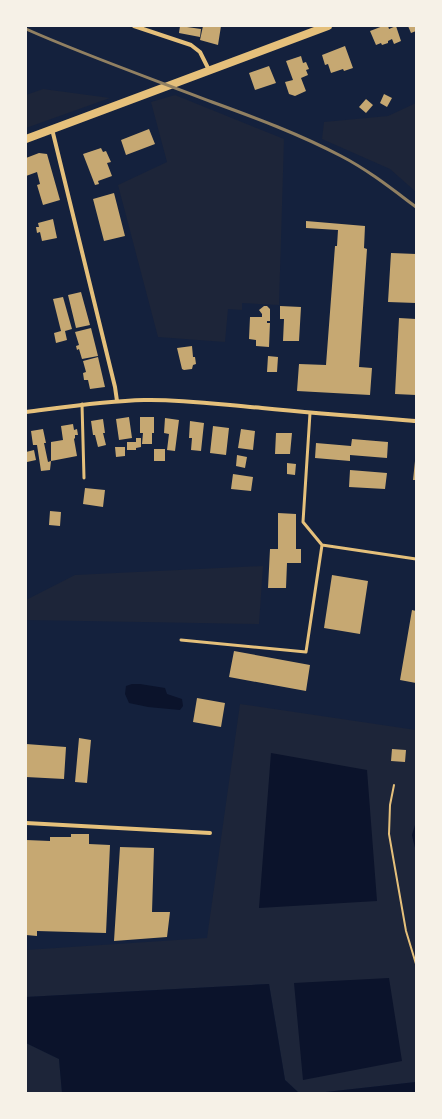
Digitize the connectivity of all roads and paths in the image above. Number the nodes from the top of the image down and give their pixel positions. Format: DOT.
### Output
graph roads {
  1 [pos="134,26"];
  2 [pos="328,26"];
  3 [pos="209,71"];
  4 [pos="52,128"];
  5 [pos="26,139"];
  6 [pos="117,401"];
  7 [pos="82,404"];
  8 [pos="26,412"];
  9 [pos="310,413"];
  10 [pos="416,421"];
  11 [pos="84,478"];
  12 [pos="322,545"];
  13 [pos="416,559"];
  14 [pos="181,640"];
  15 [pos="394,785"];
  16 [pos="26,823"];
  17 [pos="210,833"];
  18 [pos="416,964"];
  1 -- 3 [label="street"];
  2 -- 3 [label="main road"];
  3 -- 4 [label="main road"];
  4 -- 5 [label="main road"];
  4 -- 6 [label="street"];
  6 -- 7 [label="street"];
  6 -- 9 [label="street"];
  7 -- 8 [label="street"];
  7 -- 11 [label="lane"];
  9 -- 10 [label="street"];
  9 -- 12 [label="lane"];
  12 -- 13 [label="lane"];
  12 -- 14 [label="lane"];
  15 -- 18 [label="path"];
  16 -- 17 [label="street"];
}
